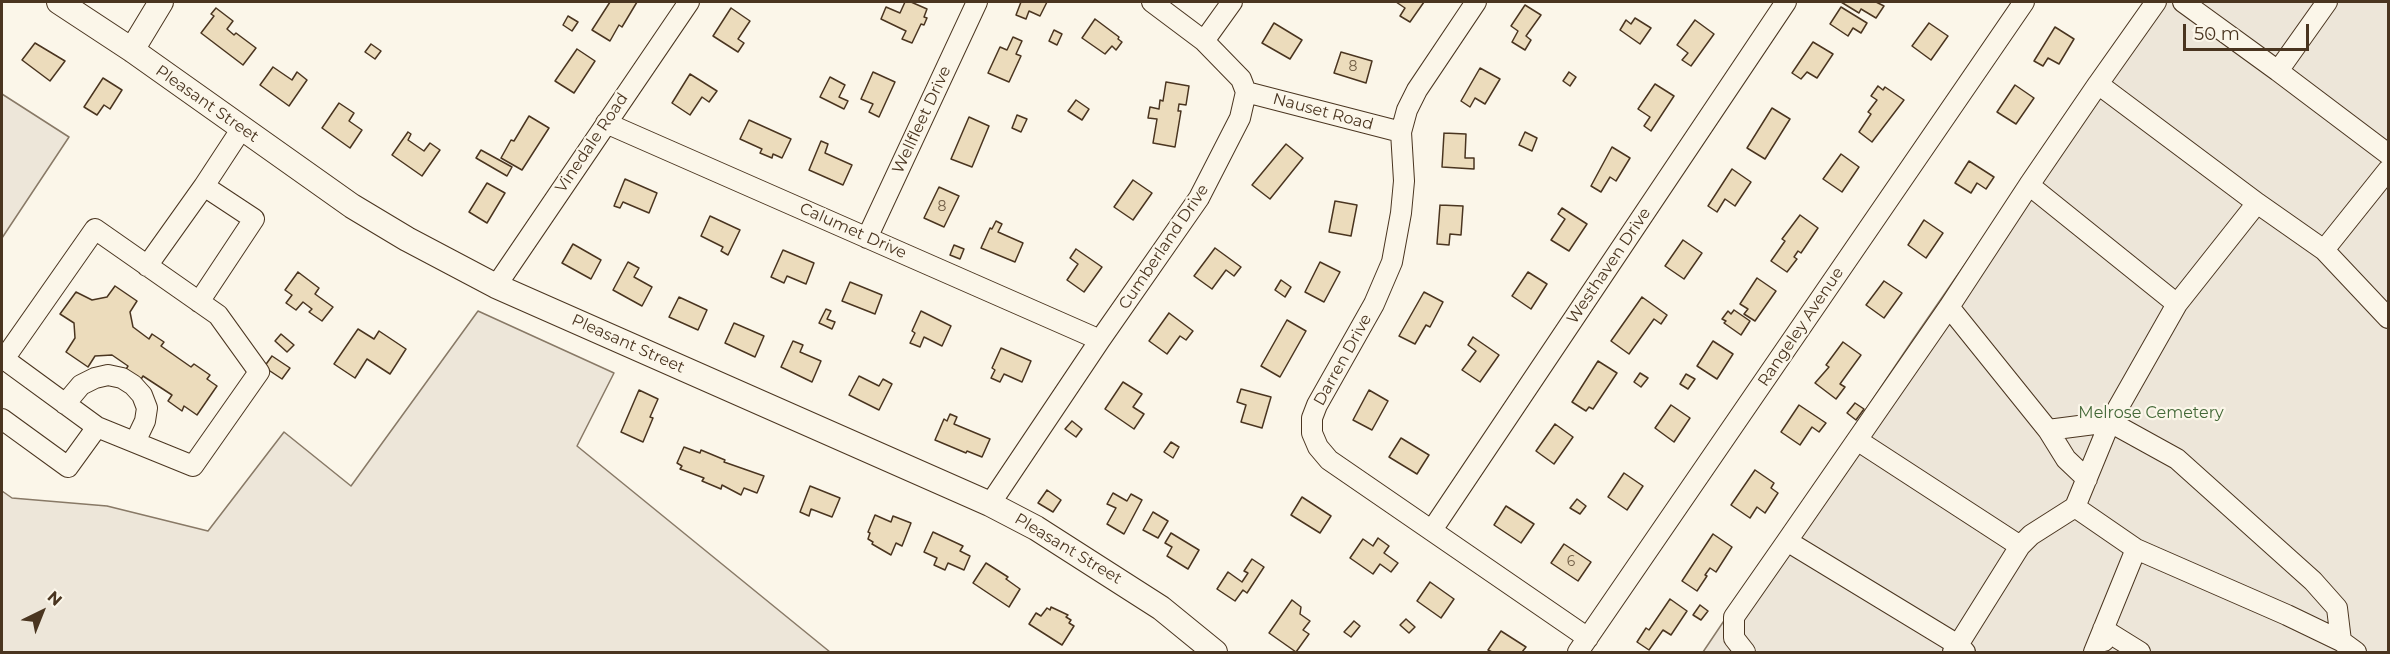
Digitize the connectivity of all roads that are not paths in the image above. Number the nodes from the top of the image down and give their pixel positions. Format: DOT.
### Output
graph roads {
  1 [pos="59,2"];
  2 [pos="160,2"];
  3 [pos="689,2"];
  4 [pos="977,2"];
  5 [pos="1152,2"];
  6 [pos="1232,2"];
  7 [pos="1476,2"];
  8 [pos="1786,2"];
  9 [pos="2024,2"];
  10 [pos="2156,2"];
  11 [pos="2183,2"];
  12 [pos="2326,2"];
  13 [pos="1204,41"];
  14 [pos="132,50"];
  15 [pos="2278,71"];
  16 [pos="2098,84"];
  17 [pos="1246,92"];
  18 [pos="606,123"];
  19 [pos="242,128"];
  20 [pos="1401,132"];
  21 [pos="2388,154"];
  22 [pos="2388,170"];
  23 [pos="2029,185"];
  24 [pos="204,186"];
  25 [pos="2257,204"];
  26 [pos="867,238"];
  27 [pos="2324,250"];
  28 [pos="147,266"];
  29 [pos="496,286"];
  30 [pos="199,302"];
  31 [pos="2177,304"];
  32 [pos="1949,307"];
  33 [pos="2388,318"];
  34 [pos="1100,340"];
  35 [pos="3,361"];
  36 [pos="65,404"];
  37 [pos="2,419"];
  38 [pos="2110,422"];
  39 [pos="97,428"];
  40 [pos="2048,430"];
  41 [pos="1857,440"];
  42 [pos="135,442"];
  43 [pos="2087,479"];
  44 [pos="990,504"];
  45 [pos="2075,507"];
  46 [pos="1432,530"];
  47 [pos="1787,541"];
  48 [pos="2020,546"];
  49 [pos="2136,549"];
  50 [pos="2103,629"];
  51 [pos="1583,645"];
  52 [pos="2349,647"];
  53 [pos="1959,650"];
  54 [pos="1215,652"];
  55 [pos="1745,652"];
  56 [pos="2094,652"];
  57 [pos="2104,652"];
  58 [pos="2140,652"];
  1 -- 14 [label="main road, Pleasant Street"];
  2 -- 14 [label="main road"];
  3 -- 18 [label="street, Vinedale Road"];
  4 -- 26 [label="street, Wellfleet Drive"];
  5 -- 13 [label="street"];
  6 -- 13 [label="street"];
  7 -- 20 [label="street, Darren Drive"];
  8 -- 46 [label="street, Westhaven Drive"];
  9 -- 51 [label="street, Rangeley Avenue"];
  10 -- 16 [label="street"];
  11 -- 15 [label="street"];
  12 -- 15 [label="street"];
  13 -- 17 [label="street"];
  14 -- 19 [label="main road, Pleasant Street"];
  15 -- 21 [label="street"];
  16 -- 23 [label="street"];
  16 -- 25 [label="street"];
  17 -- 20 [label="street, Nauset Road"];
  17 -- 34 [label="street, Cumberland Drive"];
  18 -- 26 [label="street, Calumet Drive"];
  18 -- 29 [label="street, Vinedale Road"];
  19 -- 24 [label="street"];
  19 -- 29 [label="main road, Pleasant Street"];
  20 -- 46 [label="street, Darren Drive"];
  22 -- 27 [label="street"];
  23 -- 31 [label="street"];
  23 -- 32 [label="street"];
  24 -- 28 [label="street"];
  24 -- 30 [label="street"];
  25 -- 27 [label="street"];
  25 -- 31 [label="street"];
  26 -- 34 [label="street, Calumet Drive"];
  27 -- 33 [label="street"];
  28 -- 30 [label="street"];
  28 -- 35 [label="street"];
  29 -- 44 [label="main road, Pleasant Street"];
  30 -- 42 [label="street"];
  31 -- 38 [label="street"];
  32 -- 40 [label="street"];
  32 -- 41 [label="street"];
  34 -- 44 [label="street, Cumberland Drive"];
  35 -- 36 [label="street"];
  36 -- 39 [label="street"];
  36 -- 42 [label="street"];
  37 -- 39 [label="street"];
  38 -- 40 [label="street"];
  38 -- 43 [label="street"];
  38 -- 52 [label="street"];
  39 -- 42 [label="street"];
  40 -- 43 [label="street"];
  41 -- 47 [label="street"];
  41 -- 48 [label="street"];
  43 -- 45 [label="street"];
  44 -- 54 [label="main road, Pleasant Street"];
  45 -- 48 [label="street"];
  45 -- 49 [label="street"];
  46 -- 51 [label="street, Darren Drive"];
  47 -- 53 [label="street"];
  47 -- 55 [label="street"];
  48 -- 53 [label="street"];
  49 -- 50 [label="street"];
  49 -- 52 [label="street"];
  50 -- 56 [label="street"];
  50 -- 57 [label="street"];
  50 -- 58 [label="street"];
}
